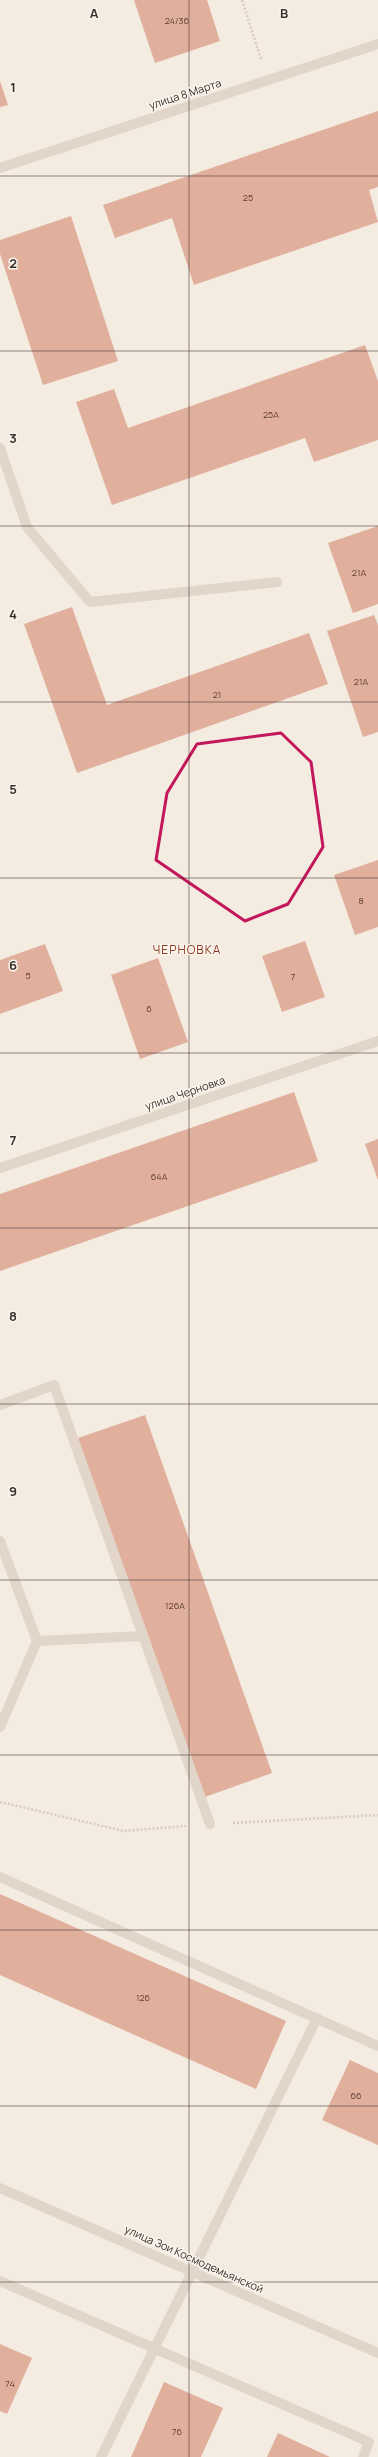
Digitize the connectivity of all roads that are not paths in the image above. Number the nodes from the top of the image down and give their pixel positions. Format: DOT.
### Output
graph roads {
  1 [pos="378,44"];
  2 [pos="0,168"];
  3 [pos="0,448"];
  4 [pos="277,582"];
  5 [pos="378,1041"];
  6 [pos="0,1168"];
  7 [pos="0,1405"];
  8 [pos="0,1542"];
  9 [pos="143,1636"];
  10 [pos="37,1641"];
  11 [pos="0,1727"];
  12 [pos="210,1824"];
  13 [pos="0,1877"];
  14 [pos="317,2018"];
  15 [pos="378,2046"];
  16 [pos="0,2188"];
  17 [pos="192,2272"];
  18 [pos="0,2281"];
  19 [pos="155,2350"];
  20 [pos="378,2353"];
  21 [pos="101,2457"];
  22 [pos="363,2457"];
  1 -- 2 [label="street, улица 8 Марта"];
  3 -- 4 [label="street"];
  5 -- 6 [label="street, улица Черновка"];
  7 -- 9 [label="street"];
  8 -- 10 [label="street"];
  9 -- 10 [label="street"];
  9 -- 12 [label="street"];
  10 -- 11 [label="street"];
  13 -- 14 [label="street"];
  14 -- 15 [label="street"];
  14 -- 17 [label="street"];
  16 -- 17 [label="street, улица Зои Космодемьянской"];
  17 -- 19 [label="street"];
  17 -- 20 [label="street, улица Зои Космодемьянской"];
  18 -- 19 [label="street"];
  19 -- 21 [label="street"];
  19 -- 22 [label="street"];
}
